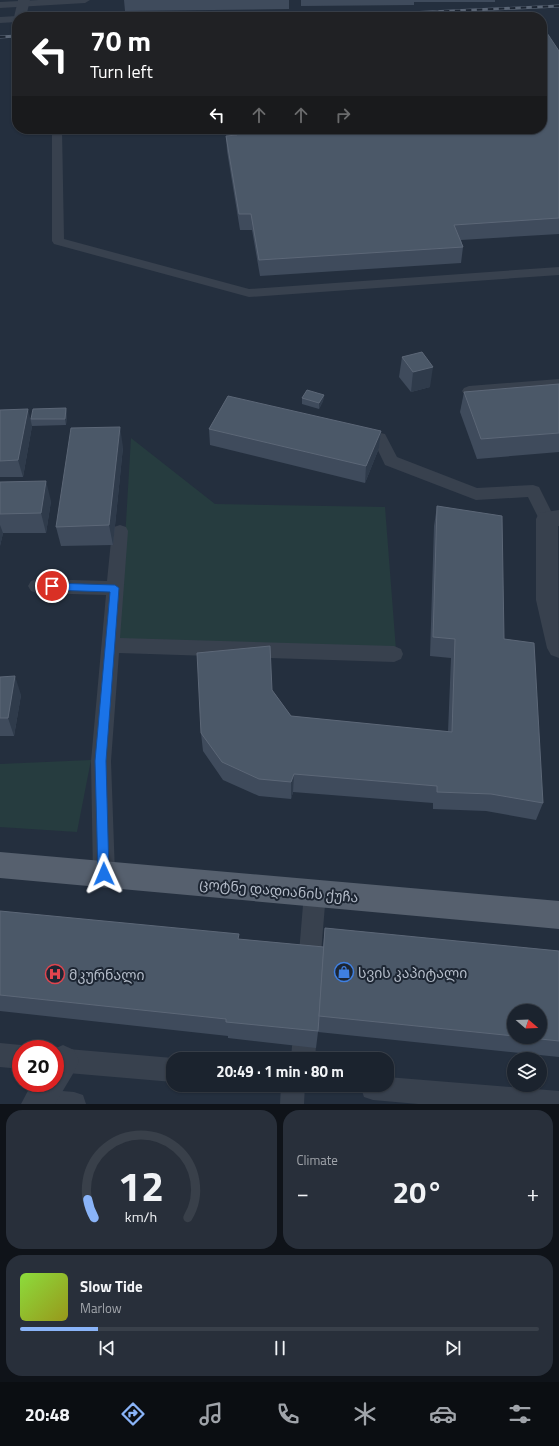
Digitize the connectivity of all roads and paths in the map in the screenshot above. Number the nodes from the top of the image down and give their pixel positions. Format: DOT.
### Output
graph roads {
  1 [pos="85,0"];
  2 [pos="24,2"];
  3 [pos="0,5"];
  4 [pos="21,12"];
  5 [pos="12,19"];
  6 [pos="0,20"];
  7 [pos="57,134"];
  8 [pos="559,271"];
  9 [pos="559,384"];
  10 [pos="469,391"];
  11 [pos="345,430"];
  12 [pos="553,518"];
  13 [pos="120,531"];
  14 [pos="37,586"];
  15 [pos="115,588"];
  16 [pos="110,645"];
  17 [pos="559,648"];
  18 [pos="394,654"];
  19 [pos="0,865"];
  20 [pos="104,874"];
  21 [pos="315,893"];
  22 [pos="559,915"];
  23 [pos="309,965"];
  24 [pos="0,1055"];
  25 [pos="12,1056"];
  26 [pos="166,1071"];
  27 [pos="64,1079"];
  28 [pos="394,1090"];
  29 [pos="62,1092"];
  30 [pos="293,1092"];
  31 [pos="74,1104"];
  32 [pos="292,1104"];
  33 [pos="559,1104"];
  1 -- 2 [label="lane"];
  2 -- 3 [label="lane"];
  2 -- 4 [label="street"];
  5 -- 6 [label="lane"];
  7 -- 8 [label="lane"];
  9 -- 10 [label="lane"];
  11 -- 12 [label="lane"];
  12 -- 17 [label="street"];
  13 -- 15 [label="lane"];
  14 -- 15 [label="lane"];
  15 -- 16 [label="lane"];
  16 -- 18 [label="lane"];
  16 -- 20 [label="lane"];
  19 -- 20 [label="main road, ცოტნე დადიანის ქუჩა"];
  20 -- 21 [label="main road, ცოტნე დადიანის ქუჩა"];
  21 -- 22 [label="main road, ცოტნე დადიანის ქუჩა"];
  21 -- 23 [label="lane"];
  24 -- 25 [label="lane"];
  26 -- 27 [label="lane"];
  28 -- 33 [label="lane"];
  29 -- 31 [label="lane"];
  30 -- 32 [label="lane"];
}
